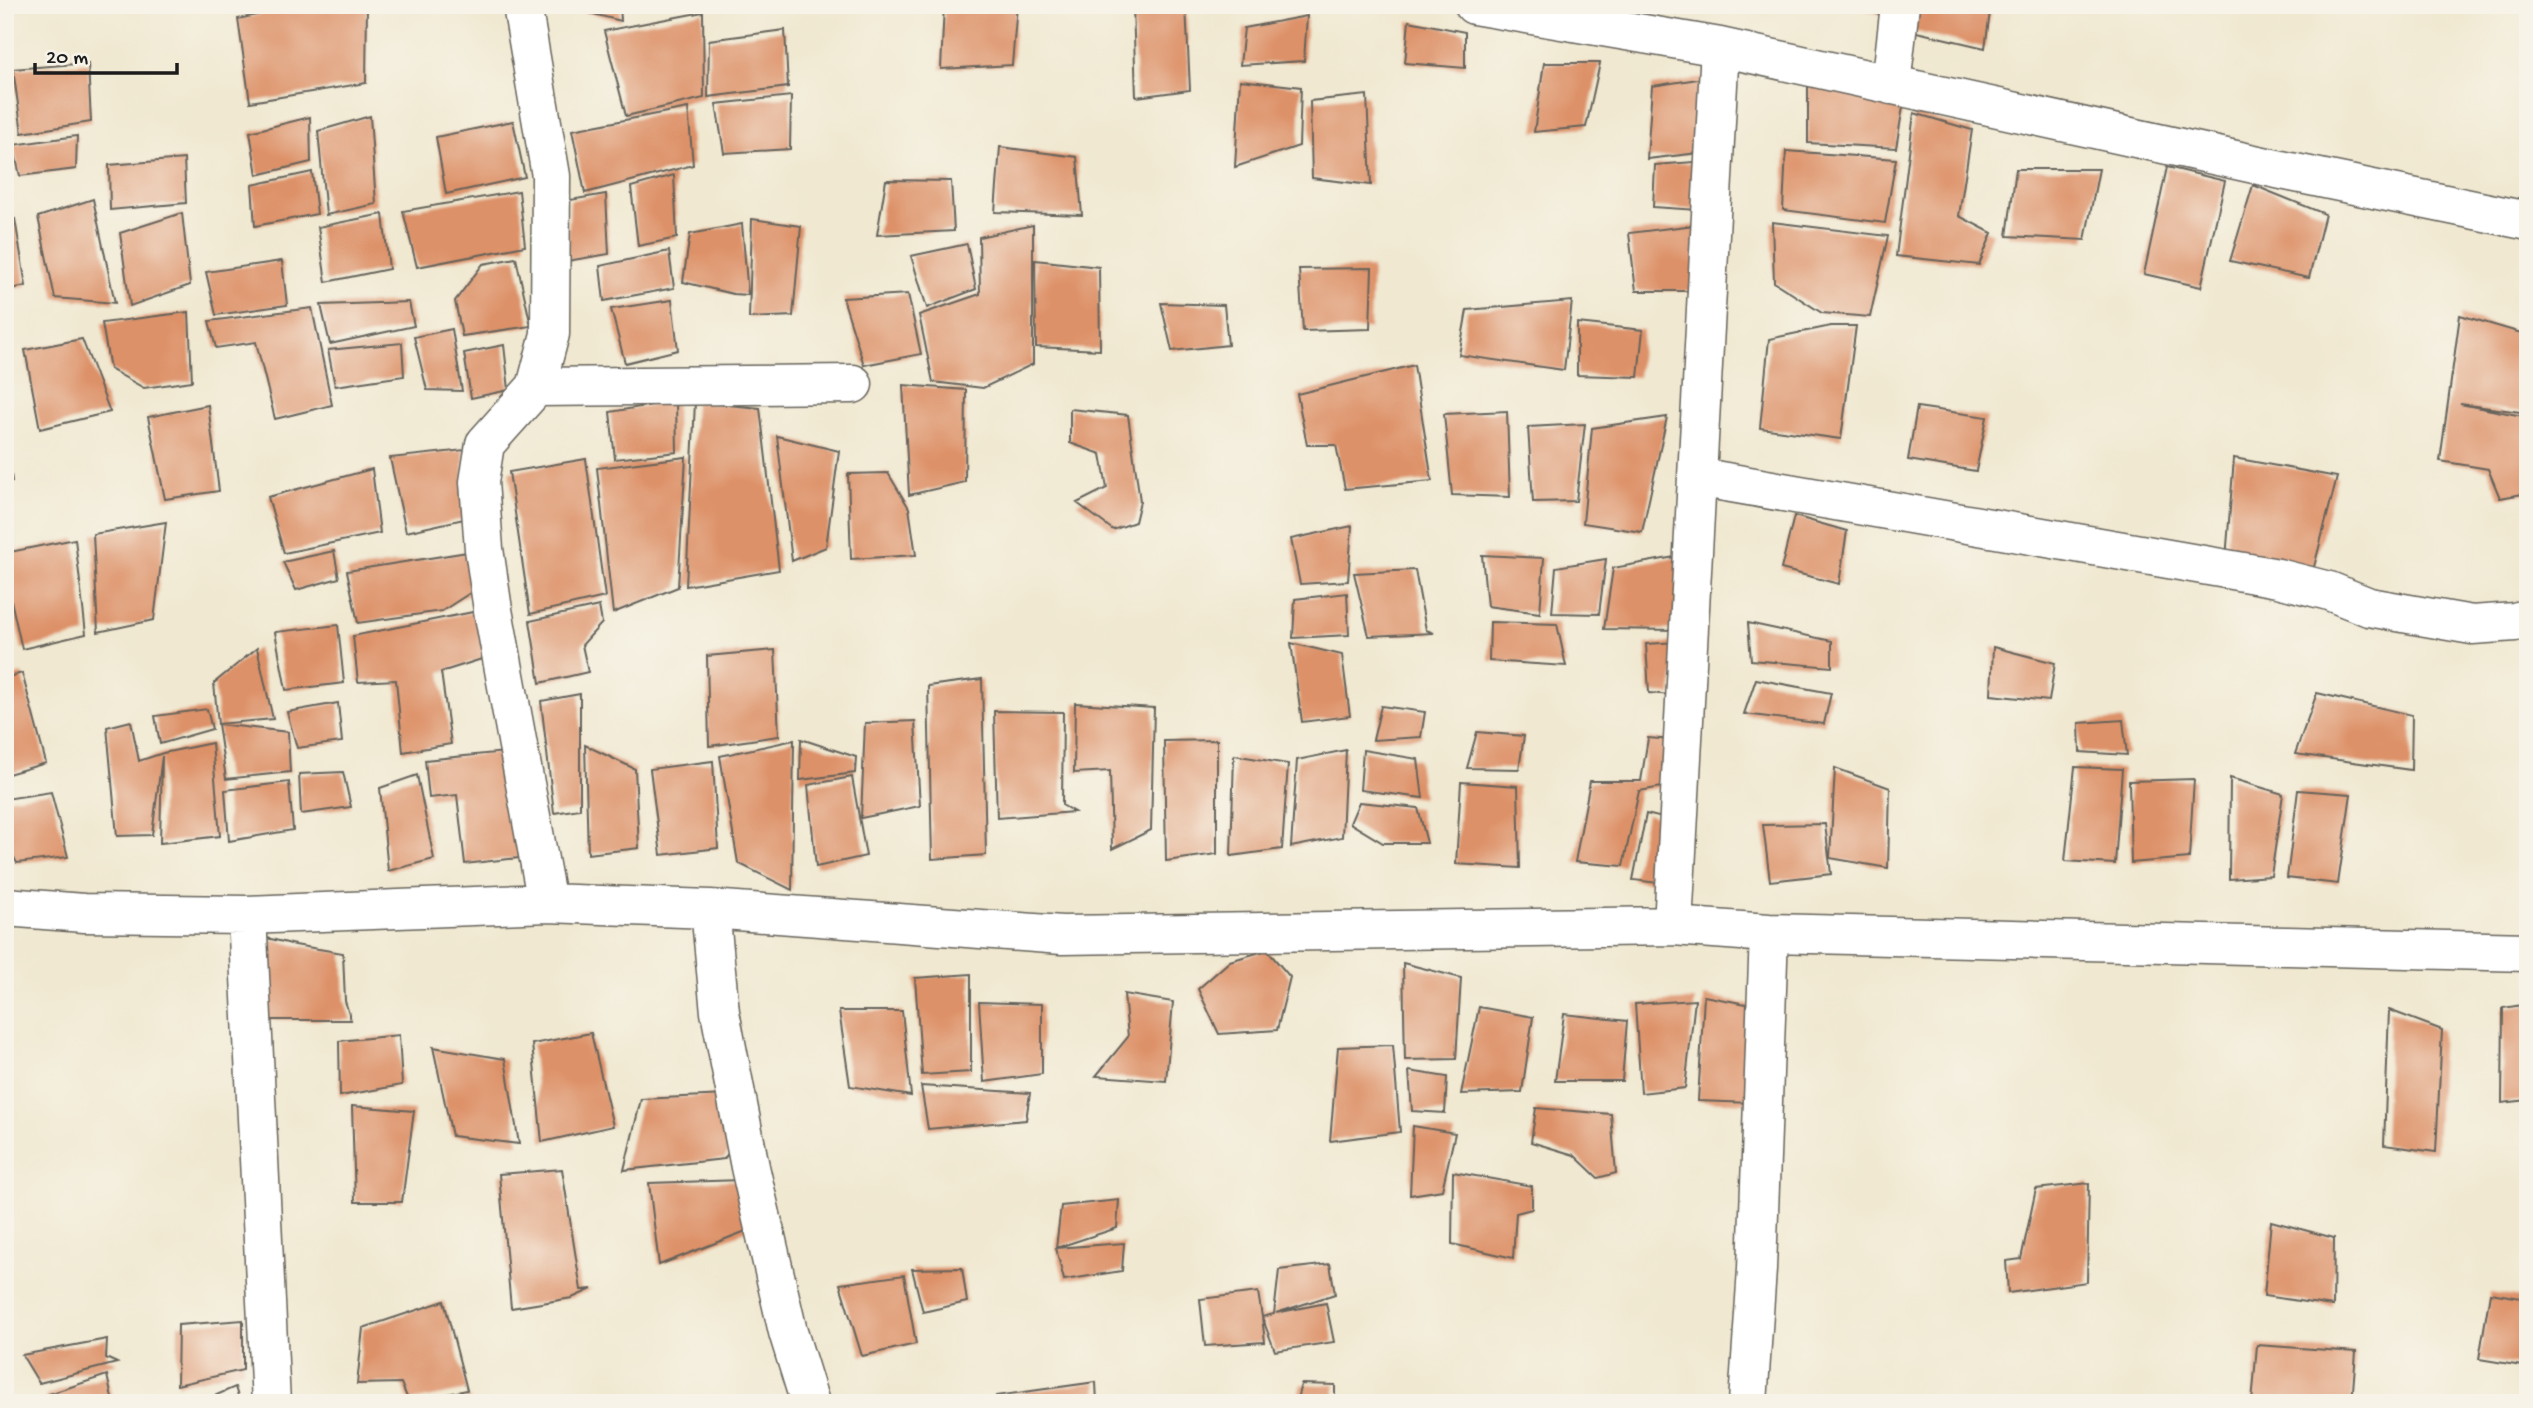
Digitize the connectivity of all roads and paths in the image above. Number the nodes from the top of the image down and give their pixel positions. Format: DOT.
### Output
graph roads {
  1 [pos="522,5"];
  2 [pos="1474,5"];
  3 [pos="1900,5"];
  4 [pos="1720,47"];
  5 [pos="1891,85"];
  6 [pos="2528,221"];
  7 [pos="853,384"];
  8 [pos="536,387"];
  9 [pos="1698,477"];
  10 [pos="2528,618"];
  11 [pos="547,903"];
  12 [pos="5,907"];
  13 [pos="710,909"];
  14 [pos="247,915"];
  15 [pos="1673,926"];
  16 [pos="1769,933"];
  17 [pos="2528,952"];
  18 [pos="271,1403"];
  19 [pos="810,1403"];
  20 [pos="1748,1403"];
  1 -- 8 [label="street"];
  2 -- 4 [label="street"];
  3 -- 5 [label="street"];
  4 -- 5 [label="street"];
  4 -- 9 [label="street"];
  5 -- 6 [label="street"];
  7 -- 8 [label="street"];
  8 -- 11 [label="street"];
  9 -- 10 [label="street"];
  9 -- 15 [label="street"];
  11 -- 13 [label="street"];
  11 -- 14 [label="street"];
  12 -- 14 [label="street"];
  13 -- 15 [label="street"];
  13 -- 19 [label="street"];
  14 -- 18 [label="street"];
  15 -- 16 [label="street"];
  16 -- 17 [label="street"];
  16 -- 20 [label="street"];
}
